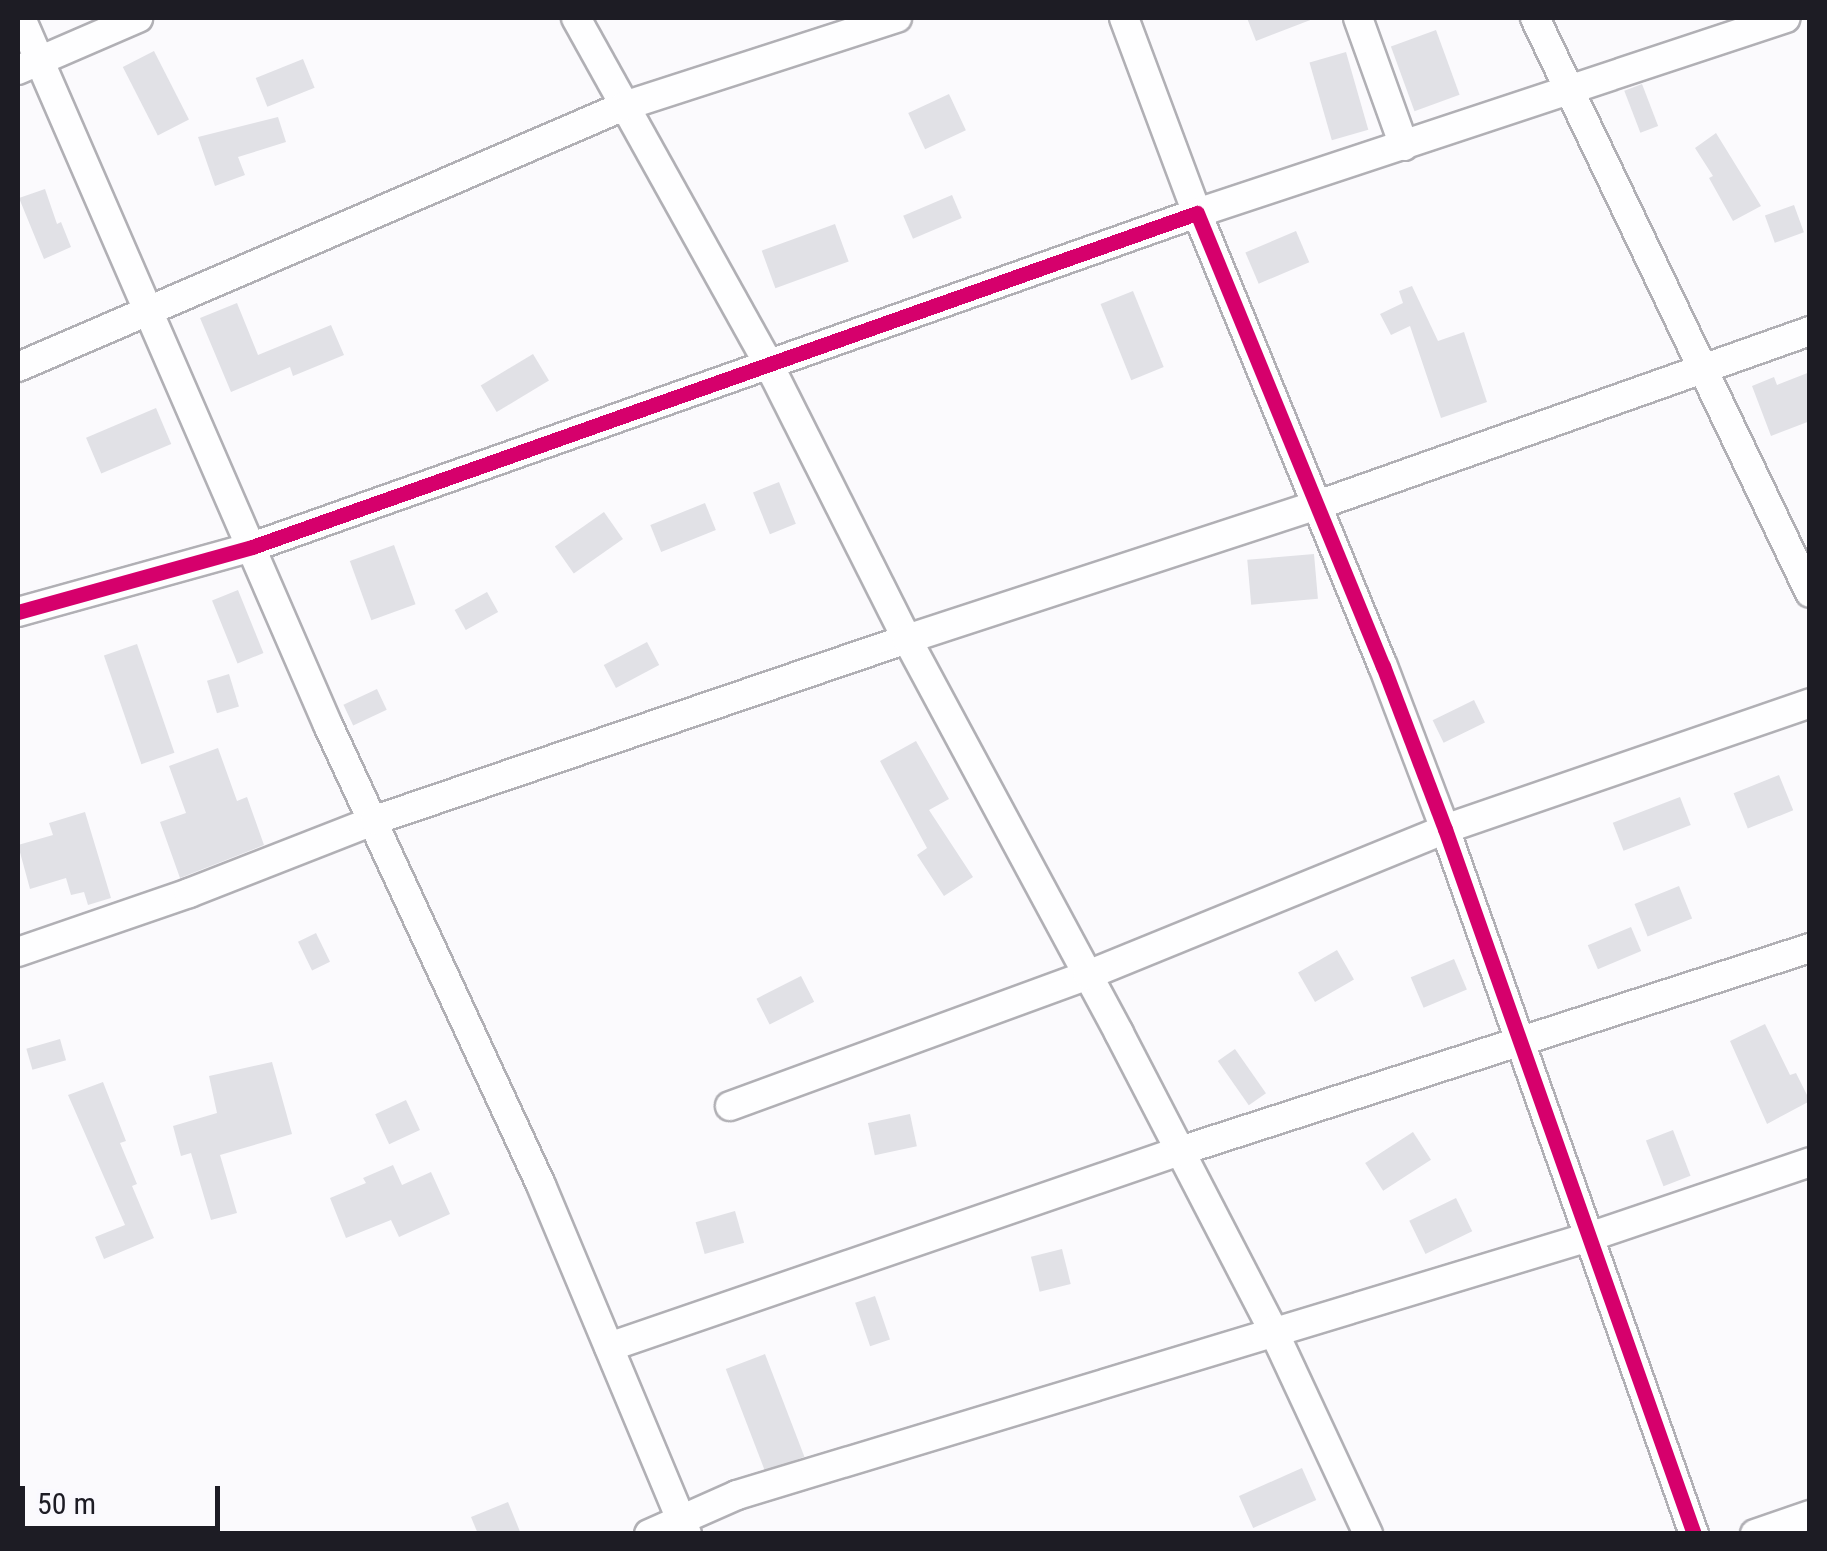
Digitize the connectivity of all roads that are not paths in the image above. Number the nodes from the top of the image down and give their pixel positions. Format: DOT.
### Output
graph roads {
  1 [pos="21,18"];
  2 [pos="138,18"];
  3 [pos="576,18"];
  4 [pos="897,18"];
  5 [pos="1124,18"];
  6 [pos="1358,18"];
  7 [pos="1535,18"];
  8 [pos="1786,18"];
  9 [pos="28,65"];
  10 [pos="1568,88"];
  11 [pos="624,106"];
  12 [pos="1404,146"];
  13 [pos="1198,213"];
  14 [pos="149,314"];
  15 [pos="1810,331"];
  16 [pos="770,365"];
  17 [pos="18,367"];
  18 [pos="1699,369"];
  19 [pos="1315,506"];
  20 [pos="252,546"];
  21 [pos="1810,592"];
  22 [pos="18,612"];
  23 [pos="907,639"];
  24 [pos="1810,703"];
  25 [pos="375,820"];
  26 [pos="1444,829"];
  27 [pos="1810,948"];
  28 [pos="18,952"];
  29 [pos="1088,975"];
  30 [pos="1521,1043"];
  31 [pos="730,1106"];
  32 [pos="1180,1151"];
  33 [pos="1810,1162"];
  34 [pos="1592,1236"];
  35 [pos="1273,1330"];
  36 [pos="608,1346"];
  37 [pos="1810,1515"];
  38 [pos="683,1525"];
  39 [pos="649,1534"];
  40 [pos="1368,1534"];
  41 [pos="1694,1534"];
  42 [pos="1756,1534"];
  1 -- 9 [label="street"];
  2 -- 9 [label="street"];
  3 -- 11 [label="street"];
  4 -- 11 [label="street"];
  5 -- 13 [label="street"];
  6 -- 12 [label="street"];
  7 -- 10 [label="street"];
  8 -- 10 [label="street"];
  9 -- 14 [label="street"];
  10 -- 12 [label="street"];
  10 -- 18 [label="street"];
  11 -- 14 [label="street"];
  11 -- 16 [label="street"];
  12 -- 13 [label="street"];
  13 -- 16 [label="street"];
  13 -- 19 [label="street"];
  14 -- 17 [label="street"];
  14 -- 20 [label="street"];
  15 -- 18 [label="street"];
  16 -- 20 [label="street"];
  16 -- 23 [label="street"];
  18 -- 19 [label="street"];
  18 -- 21 [label="street"];
  19 -- 23 [label="street"];
  19 -- 26 [label="street"];
  20 -- 22 [label="street"];
  20 -- 25 [label="street"];
  23 -- 25 [label="street"];
  23 -- 29 [label="street"];
  24 -- 26 [label="street"];
  25 -- 28 [label="street"];
  25 -- 36 [label="street"];
  26 -- 29 [label="street"];
  26 -- 30 [label="street"];
  27 -- 30 [label="street"];
  29 -- 31 [label="street"];
  29 -- 32 [label="street"];
  30 -- 32 [label="street"];
  30 -- 34 [label="street"];
  32 -- 35 [label="street"];
  32 -- 36 [label="street"];
  33 -- 34 [label="street"];
  34 -- 35 [label="street"];
  34 -- 41 [label="street"];
  35 -- 38 [label="street"];
  35 -- 40 [label="street"];
  36 -- 38 [label="street"];
  37 -- 42 [label="street"];
  38 -- 39 [label="street"];
}
